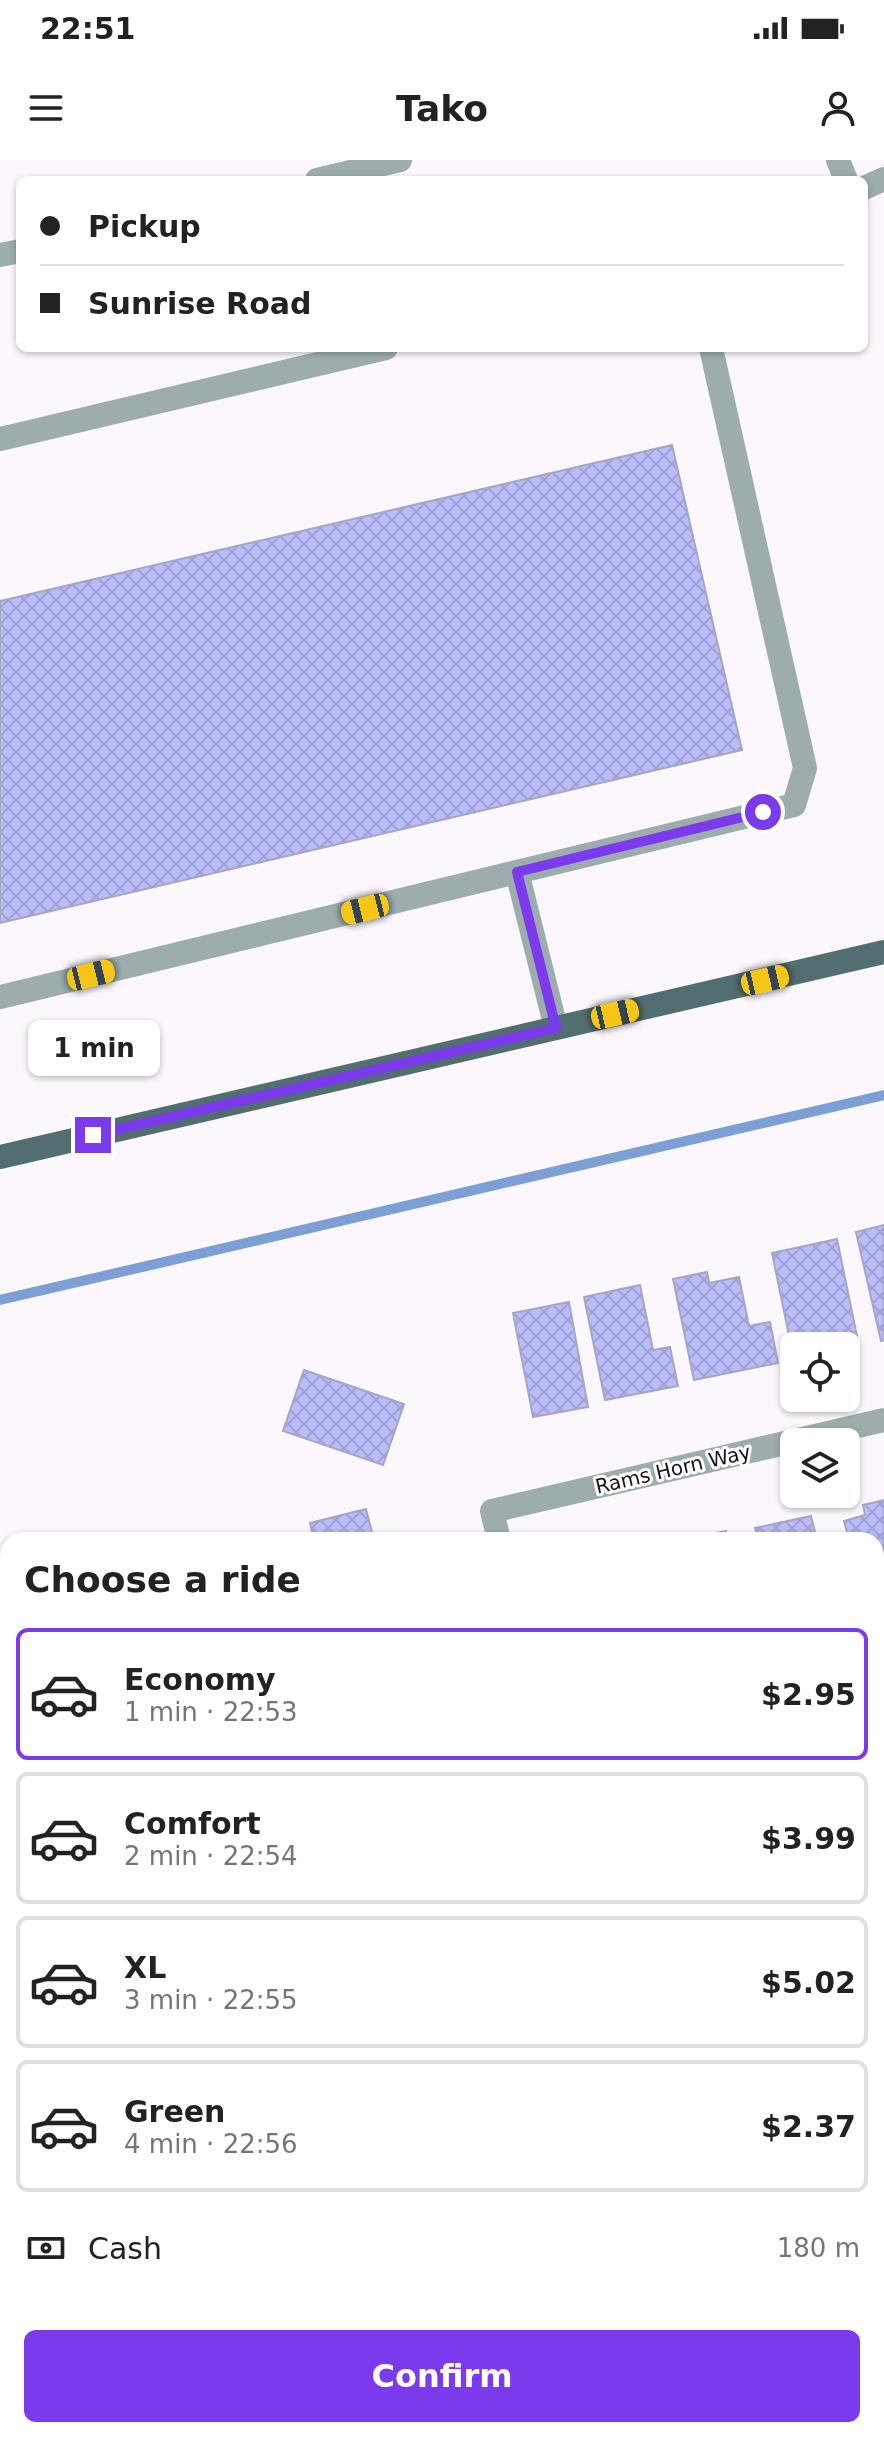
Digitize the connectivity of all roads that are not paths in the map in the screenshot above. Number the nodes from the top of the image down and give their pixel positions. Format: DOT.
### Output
graph roads {
  1 [pos="400,160"];
  2 [pos="334,176"];
  3 [pos="369,352"];
  4 [pos="712,352"];
  5 [pos="0,439"];
  6 [pos="517,872"];
  7 [pos="884,952"];
  8 [pos="0,997"];
  9 [pos="556,1028"];
  10 [pos="0,1157"];
  11 [pos="884,1420"];
  12 [pos="497,1532"];
  1 -- 2 [label="street"];
  3 -- 5 [label="street"];
  4 -- 6 [label="street"];
  6 -- 8 [label="street"];
  6 -- 9 [label="street"];
  7 -- 9 [label="main road"];
  9 -- 10 [label="main road"];
  11 -- 12 [label="street, Rams Horn Way"];
}
